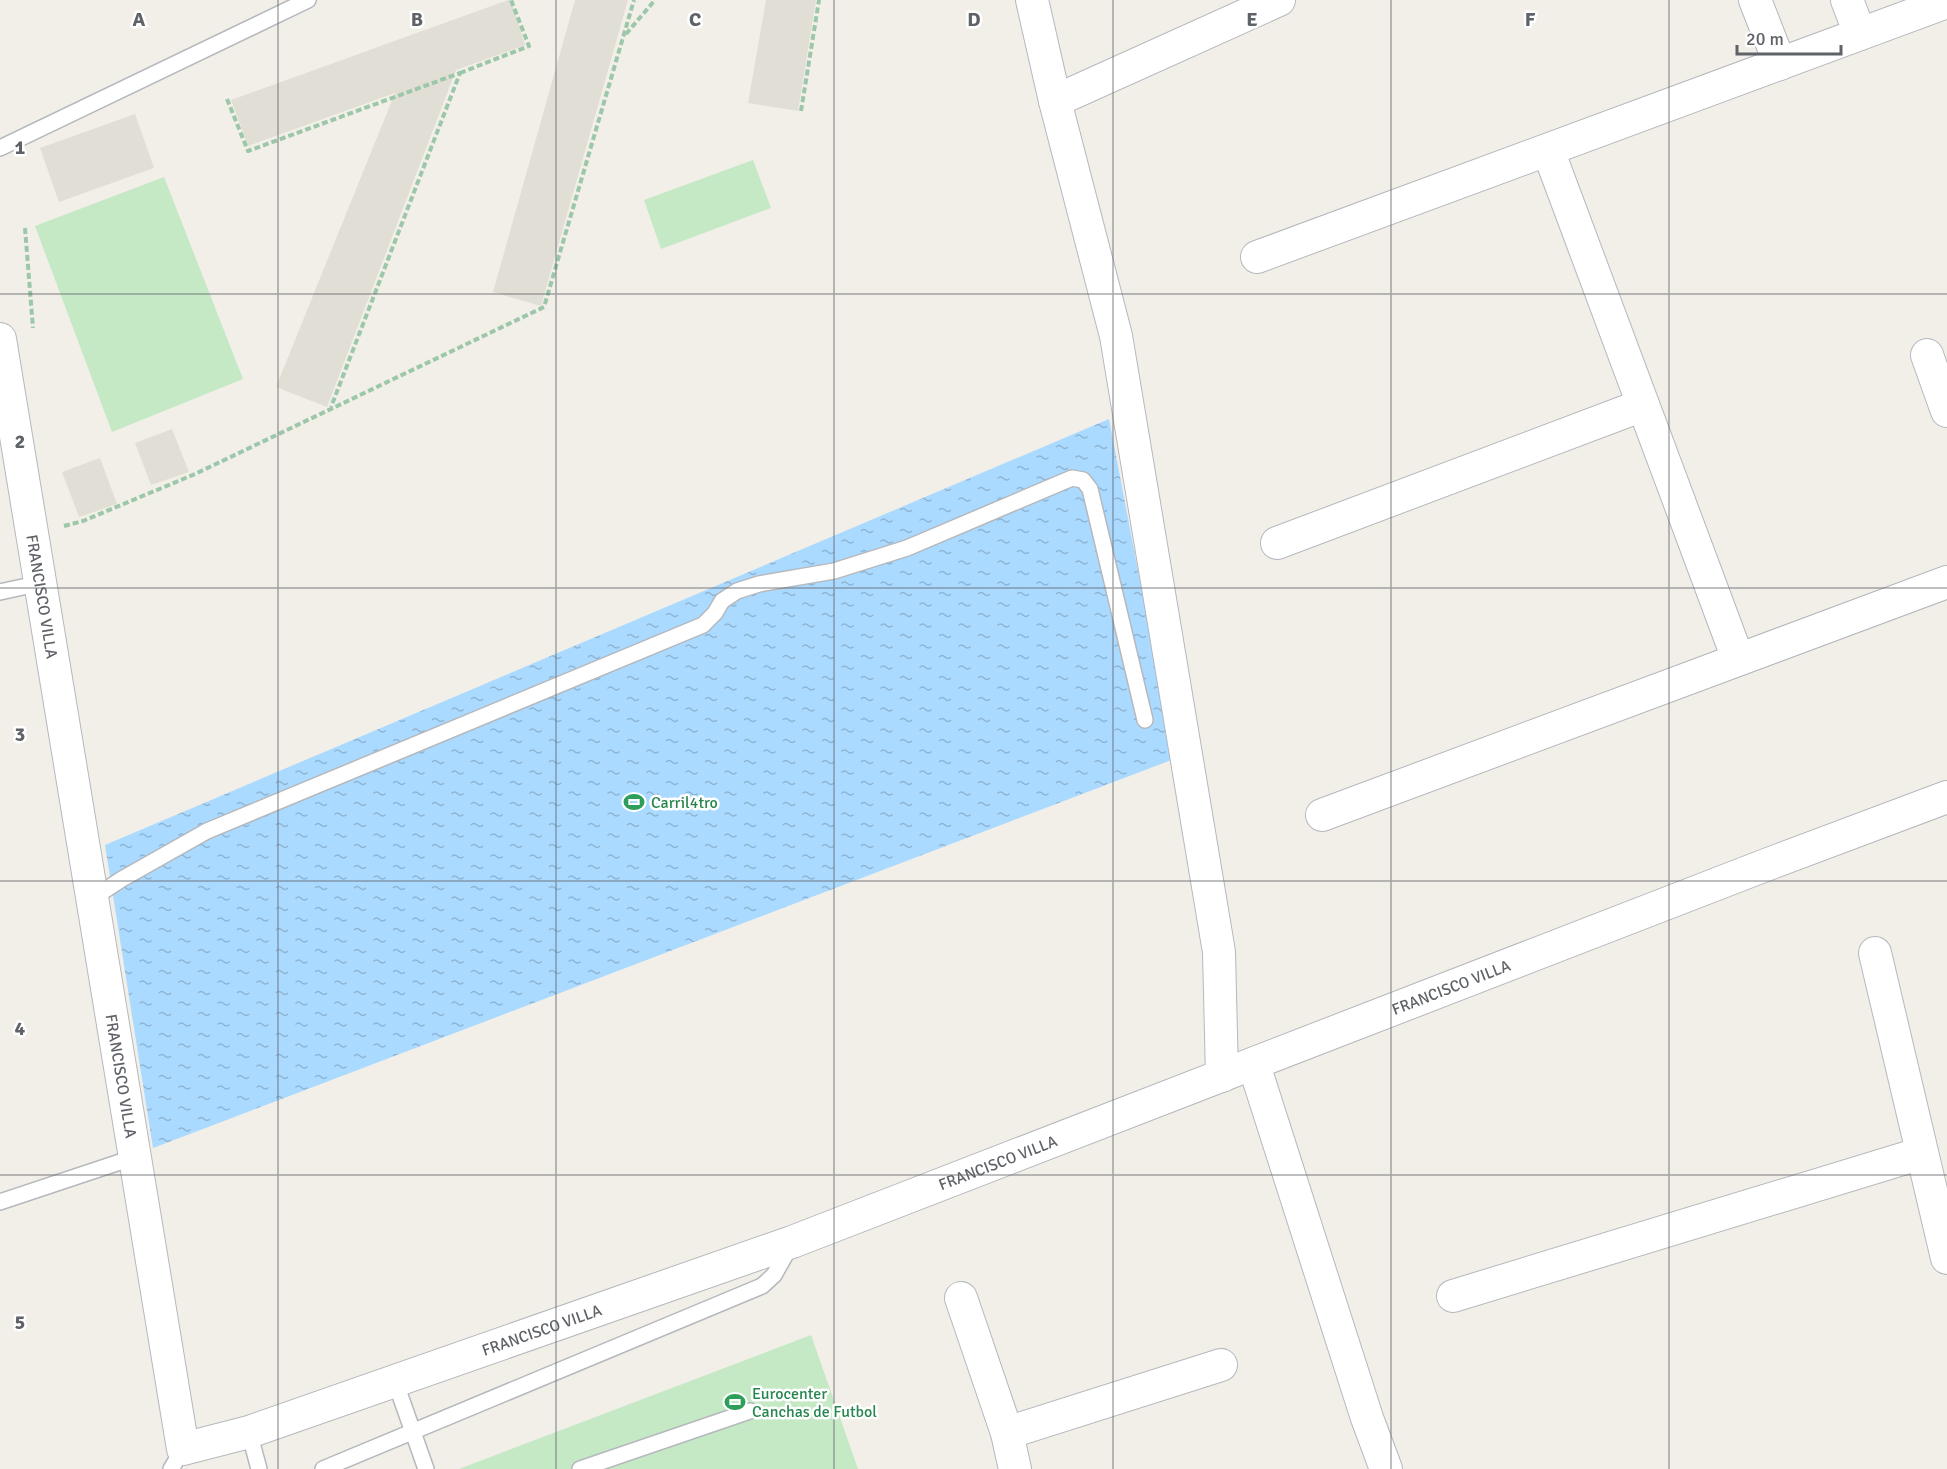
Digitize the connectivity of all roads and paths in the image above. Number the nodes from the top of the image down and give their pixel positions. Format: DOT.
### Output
graph roads {
  1 [pos="308,0"];
  2 [pos="511,0"];
  3 [pos="634,0"];
  4 [pos="655,0"];
  5 [pos="819,0"];
  6 [pos="1032,0"];
  7 [pos="1279,0"];
  8 [pos="1755,0"];
  9 [pos="1847,0"];
  10 [pos="1947,2"];
  11 [pos="1860,34"];
  12 [pos="624,36"];
  13 [pos="1780,64"];
  14 [pos="460,73"];
  15 [pos="227,99"];
  16 [pos="1055,101"];
  17 [pos="801,111"];
  18 [pos="0,147"];
  19 [pos="1548,150"];
  20 [pos="1257,257"];
  21 [pos="0,339"];
  22 [pos="1927,354"];
  23 [pos="1643,405"];
  24 [pos="331,407"];
  25 [pos="1947,411"];
  26 [pos="33,535"];
  27 [pos="1276,543"];
  28 [pos="1947,582"];
  29 [pos="40,583"];
  30 [pos="0,592"];
  31 [pos="1738,659"];
  32 [pos="1144,720"];
  33 [pos="1947,797"];
  34 [pos="1322,815"];
  35 [pos="93,898"];
  36 [pos="1875,953"];
  37 [pos="1254,1065"];
  38 [pos="1222,1076"];
  39 [pos="1922,1153"];
  40 [pos="135,1157"];
  41 [pos="0,1202"];
  42 [pos="792,1242"];
  43 [pos="1947,1258"];
  44 [pos="1453,1296"];
  45 [pos="961,1298"];
  46 [pos="1221,1365"];
  47 [pos="395,1381"];
  48 [pos="750,1411"];
  49 [pos="249,1432"];
  50 [pos="414,1432"];
  51 [pos="1007,1433"];
  52 [pos="177,1459"];
  53 [pos="259,1469"];
  54 [pos="323,1469"];
  55 [pos="426,1469"];
  56 [pos="580,1469"];
  57 [pos="1015,1469"];
  58 [pos="1386,1469"];
  1 -- 18 [label="lane"];
  2 -- 14 [label="path"];
  3 -- 12 [label="path"];
  4 -- 12 [label="path"];
  5 -- 17 [label="path"];
  6 -- 16 [label="street"];
  7 -- 16 [label="street"];
  8 -- 13 [label="street"];
  9 -- 11 [label="street"];
  10 -- 11 [label="street"];
  11 -- 13 [label="street"];
  12 -- 24 [label="path"];
  13 -- 19 [label="street"];
  14 -- 15 [label="path"];
  14 -- 24 [label="path"];
  16 -- 38 [label="street"];
  19 -- 20 [label="street"];
  19 -- 23 [label="street"];
  21 -- 26 [label="street, FRANCISCO VILLA"];
  22 -- 25 [label="street"];
  23 -- 27 [label="street"];
  23 -- 31 [label="street"];
  24 -- 26 [label="path"];
  26 -- 29 [label="street, FRANCISCO VILLA"];
  28 -- 31 [label="street"];
  29 -- 30 [label="lane"];
  29 -- 35 [label="street, FRANCISCO VILLA"];
  31 -- 34 [label="street"];
  32 -- 35 [label="lane"];
  33 -- 37 [label="street, FRANCISCO VILLA"];
  35 -- 40 [label="street, FRANCISCO VILLA"];
  36 -- 39 [label="street"];
  37 -- 38 [label="street, FRANCISCO VILLA"];
  37 -- 58 [label="street"];
  38 -- 42 [label="street, FRANCISCO VILLA"];
  39 -- 43 [label="street"];
  39 -- 44 [label="street"];
  40 -- 41 [label="lane"];
  40 -- 52 [label="street, FRANCISCO VILLA"];
  42 -- 47 [label="street, FRANCISCO VILLA"];
  42 -- 50 [label="lane"];
  45 -- 51 [label="street"];
  46 -- 51 [label="street"];
  47 -- 49 [label="street, FRANCISCO VILLA"];
  47 -- 50 [label="lane"];
  48 -- 56 [label="lane"];
  49 -- 52 [label="street, FRANCISCO VILLA"];
  49 -- 53 [label="lane"];
  50 -- 54 [label="lane"];
  50 -- 55 [label="lane"];
  51 -- 57 [label="street"];
}
